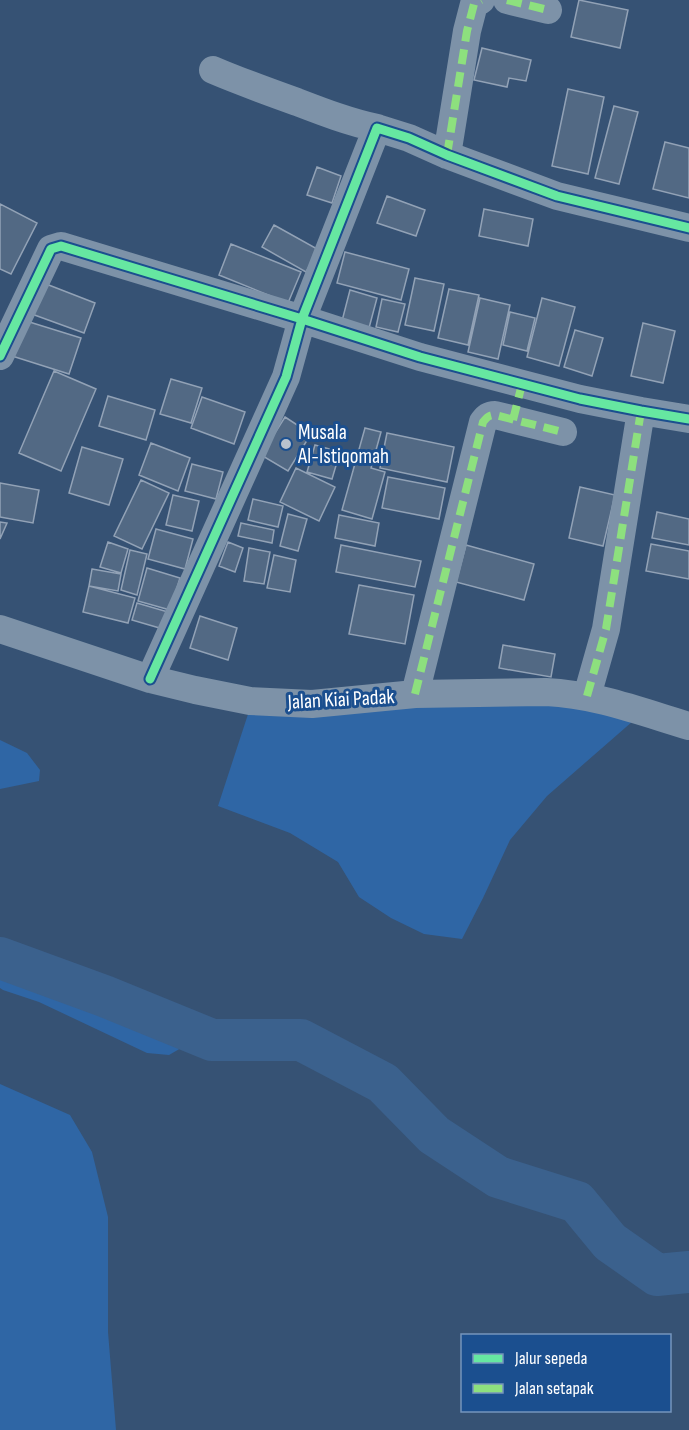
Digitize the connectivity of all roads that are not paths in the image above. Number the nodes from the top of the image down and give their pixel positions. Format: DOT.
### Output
graph roads {
  1 [pos="481,0"];
  2 [pos="507,0"];
  3 [pos="548,10"];
  4 [pos="213,70"];
  5 [pos="377,128"];
  6 [pos="447,155"];
  7 [pos="689,228"];
  8 [pos="302,320"];
  9 [pos="0,357"];
  10 [pos="522,384"];
  11 [pos="641,411"];
  12 [pos="689,419"];
  13 [pos="513,420"];
  14 [pos="563,432"];
  15 [pos="0,629"];
  16 [pos="150,679"];
  17 [pos="415,694"];
  18 [pos="586,696"];
  19 [pos="689,726"];
  1 -- 6 [label="street"];
  2 -- 3 [label="street"];
  4 -- 5 [label="street"];
  5 -- 6 [label="street"];
  5 -- 8 [label="street"];
  6 -- 7 [label="street"];
  8 -- 9 [label="street"];
  8 -- 10 [label="street"];
  8 -- 16 [label="street"];
  10 -- 11 [label="street"];
  10 -- 13 [label="street"];
  11 -- 12 [label="street"];
  11 -- 18 [label="street"];
  13 -- 14 [label="street"];
  13 -- 17 [label="street"];
  15 -- 16 [label="street, Jalan Kiai Padak"];
  16 -- 17 [label="street, Jalan Kiai Padak"];
  17 -- 18 [label="street, Jalan Kiai Padak"];
  18 -- 19 [label="street, Jalan Kiai Padak"];
}
